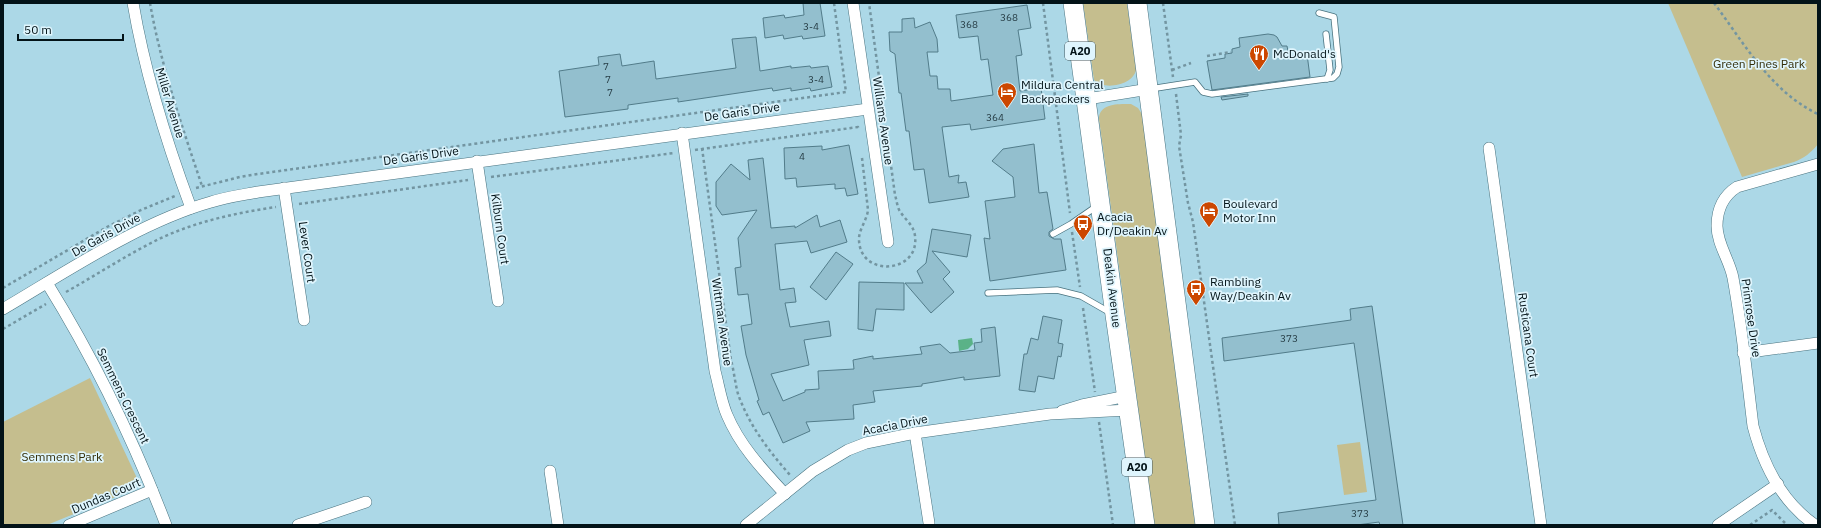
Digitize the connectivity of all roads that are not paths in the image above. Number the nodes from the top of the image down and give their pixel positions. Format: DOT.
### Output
graph roads {
  1 [pos="133,3"];
  2 [pos="853,3"];
  3 [pos="1073,3"];
  4 [pos="1137,3"];
  5 [pos="1319,13"];
  6 [pos="1326,34"];
  7 [pos="1327,79"];
  8 [pos="1149,89"];
  9 [pos="1087,99"];
  10 [pos="868,109"];
  11 [pos="682,133"];
  12 [pos="1490,148"];
  13 [pos="477,161"];
  14 [pos="1818,164"];
  15 [pos="284,188"];
  16 [pos="1101,203"];
  17 [pos="192,208"];
  18 [pos="1053,234"];
  19 [pos="888,242"];
  20 [pos="47,283"];
  21 [pos="988,293"];
  22 [pos="498,301"];
  23 [pos="3,309"];
  24 [pos="1115,315"];
  25 [pos="304,320"];
  26 [pos="1818,342"];
  27 [pos="1743,353"];
  28 [pos="1128,403"];
  29 [pos="915,433"];
  30 [pos="550,471"];
  31 [pos="1778,484"];
  32 [pos="152,490"];
  33 [pos="785,494"];
  34 [pos="366,502"];
  35 [pos="929,522"];
  36 [pos="69,525"];
  37 [pos="166,525"];
  38 [pos="298,525"];
  39 [pos="558,525"];
  40 [pos="746,525"];
  41 [pos="1145,525"];
  42 [pos="1205,525"];
  43 [pos="1541,525"];
  44 [pos="1718,525"];
  45 [pos="1815,525"];
  1 -- 17 [label="street, Miller Avenue"];
  2 -- 10 [label="street, Williams Avenue"];
  3 -- 9 [label="highway, Deakin Avenue / A20"];
  4 -- 8 [label="highway"];
  5 -- 7 [label="lane"];
  6 -- 7 [label="lane"];
  7 -- 8 [label="lane"];
  8 -- 9 [label="street"];
  8 -- 42 [label="highway"];
  9 -- 16 [label="highway, Deakin Avenue / A20"];
  10 -- 11 [label="street, De Garis Drive"];
  10 -- 19 [label="street, Williams Avenue"];
  11 -- 13 [label="street, De Garis Drive"];
  11 -- 33 [label="street, Wittman Avenue"];
  12 -- 43 [label="street, Rusticana Court"];
  13 -- 15 [label="street, De Garis Drive"];
  13 -- 22 [label="street, Kilburn Court"];
  14 -- 27 [label="street, Primrose Drive"];
  15 -- 17 [label="street, De Garis Drive"];
  15 -- 25 [label="street, Lever Court"];
  16 -- 18 [label="lane"];
  16 -- 24 [label="highway, Deakin Avenue / A20"];
  17 -- 20 [label="street, De Garis Drive"];
  20 -- 23 [label="street, De Garis Drive"];
  20 -- 32 [label="street, Semmens Crescent"];
  21 -- 24 [label="lane"];
  24 -- 28 [label="highway, Deakin Avenue / A20"];
  26 -- 27 [label="street"];
  27 -- 31 [label="street, Primrose Drive"];
  28 -- 29 [label="street, Acacia Drive"];
  28 -- 41 [label="highway, Deakin Avenue / A20"];
  29 -- 33 [label="street, Acacia Drive"];
  29 -- 35 [label="street"];
  30 -- 39 [label="street"];
  31 -- 44 [label="street"];
  31 -- 45 [label="street, Primrose Drive"];
  32 -- 36 [label="street, Dundas Court"];
  32 -- 37 [label="street, Semmens Crescent"];
  33 -- 40 [label="street, Acacia Drive"];
  34 -- 38 [label="street"];
}
